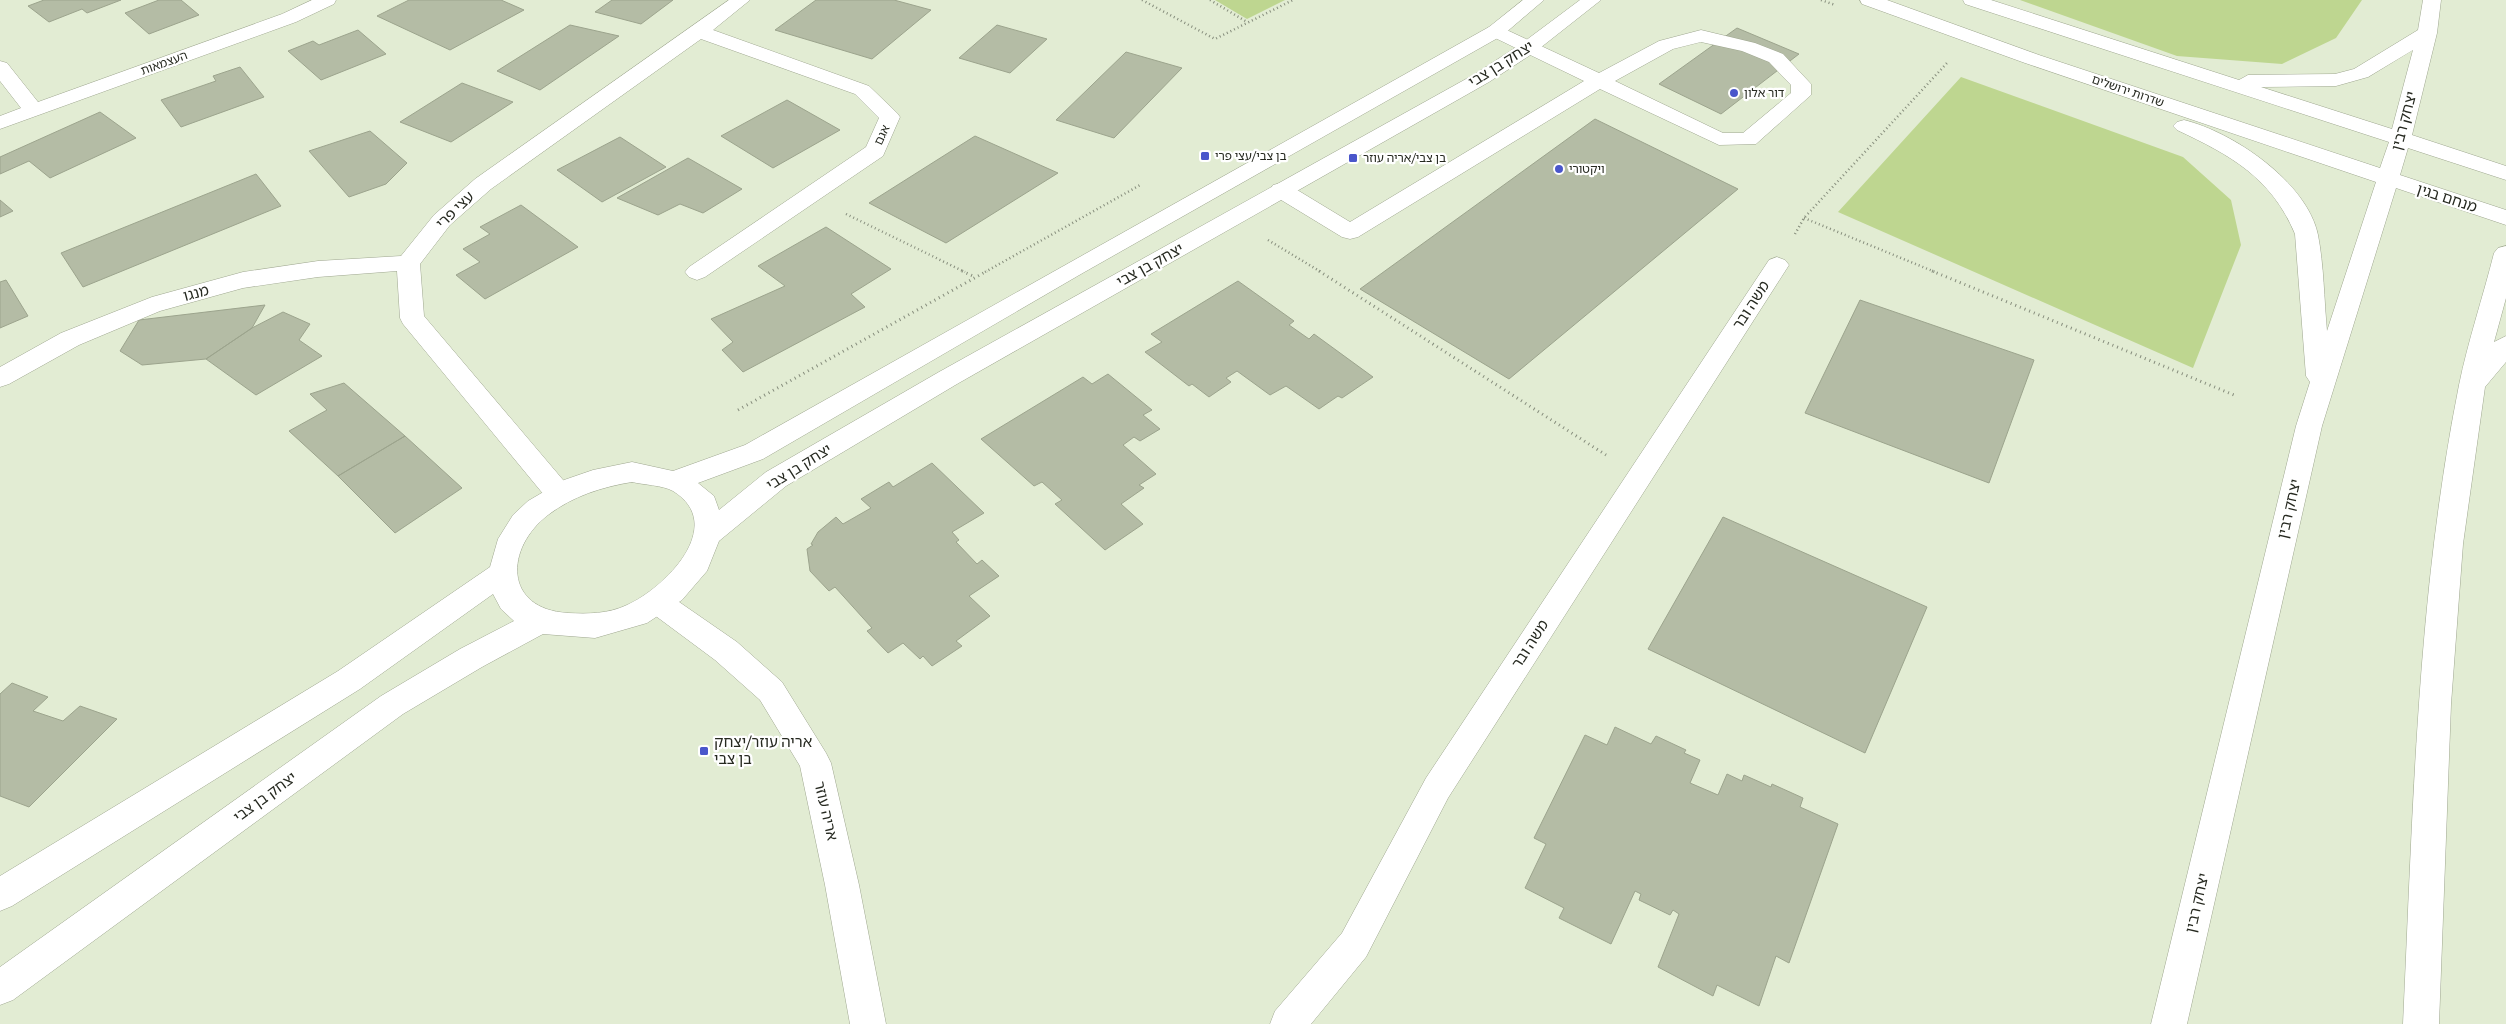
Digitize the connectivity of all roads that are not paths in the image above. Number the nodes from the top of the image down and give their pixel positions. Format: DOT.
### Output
graph roads {
  1 [pos="327,0"];
  2 [pos="741,0"];
  3 [pos="1535,0"];
  4 [pos="1869,0"];
  5 [pos="1972,0"];
  6 [pos="2432,0"];
  7 [pos="1594,1"];
  8 [pos="1496,31"];
  9 [pos="699,32"];
  10 [pos="2427,33"];
  11 [pos="1528,48"];
  12 [pos="2032,59"];
  13 [pos="0,67"];
  14 [pos="2202,76"];
  15 [pos="1599,81"];
  16 [pos="32,109"];
  17 [pos="0,123"];
  18 [pos="2400,140"];
  19 [pos="2506,173"];
  20 [pos="2388,179"];
  21 [pos="1281,190"];
  22 [pos="2506,218"];
  23 [pos="2506,253"];
  24 [pos="408,263"];
  25 [pos="1776,265"];
  26 [pos="697,272"];
  27 [pos="2506,345"];
  28 [pos="0,378"];
  29 [pos="2473,385"];
  30 [pos="2320,387"];
  31 [pos="676,480"];
  32 [pos="559,494"];
  33 [pos="709,534"];
  34 [pos="502,572"];
  35 [pos="659,603"];
  36 [pos="540,621"];
  37 [pos="2,892"];
  38 [pos="0,988"];
  39 [pos="868,1024"];
  40 [pos="1288,1024"];
  41 [pos="2169,1024"];
  42 [pos="2421,1024"];
  1 -- 16 [label="street, העצמאות"];
  2 -- 9 [label="street, עצי פרי"];
  3 -- 8 [label="street, יצחק בן צבי"];
  4 -- 12 [label="street, שדרות ירושלים"];
  5 -- 14 [label="street"];
  6 -- 10 [label="street, יצחק רבין"];
  7 -- 11 [label="street, יצחק בן צבי"];
  8 -- 11 [label="street"];
  8 -- 31 [label="street, יצחק בן צבי"];
  9 -- 24 [label="street, עצי פרי"];
  9 -- 26 [label="street, אגם"];
  10 -- 14 [label="street"];
  10 -- 18 [label="street, יצחק רבין"];
  11 -- 15 [label="street"];
  11 -- 21 [label="street, יצחק בן צבי"];
  12 -- 20 [label="street, שדרות ירושלים"];
  12 -- 30 [label="street"];
  13 -- 16 [label="street"];
  14 -- 18 [label="street"];
  15 -- 15 [label="street"];
  15 -- 21 [label="street"];
  16 -- 17 [label="street, העצמאות"];
  18 -- 19 [label="street"];
  18 -- 20 [label="street, יצחק רבין"];
  20 -- 22 [label="street, מנחם בגין"];
  20 -- 30 [label="street, יצחק רבין"];
  21 -- 33 [label="street, יצחק בן צבי"];
  23 -- 29 [label="street"];
  24 -- 28 [label="street, מנגו"];
  24 -- 32 [label="street"];
  25 -- 40 [label="street, משה ובר"];
  27 -- 29 [label="street"];
  29 -- 42 [label="street"];
  30 -- 41 [label="street, יצחק רבין"];
  31 -- 32 [label="street"];
  31 -- 33 [label="street"];
  32 -- 34 [label="street"];
  33 -- 35 [label="street"];
  34 -- 36 [label="street"];
  34 -- 37 [label="street"];
  35 -- 36 [label="street"];
  35 -- 39 [label="street, אריה עוזר"];
  36 -- 38 [label="street, יצחק בן צבי"];
}
